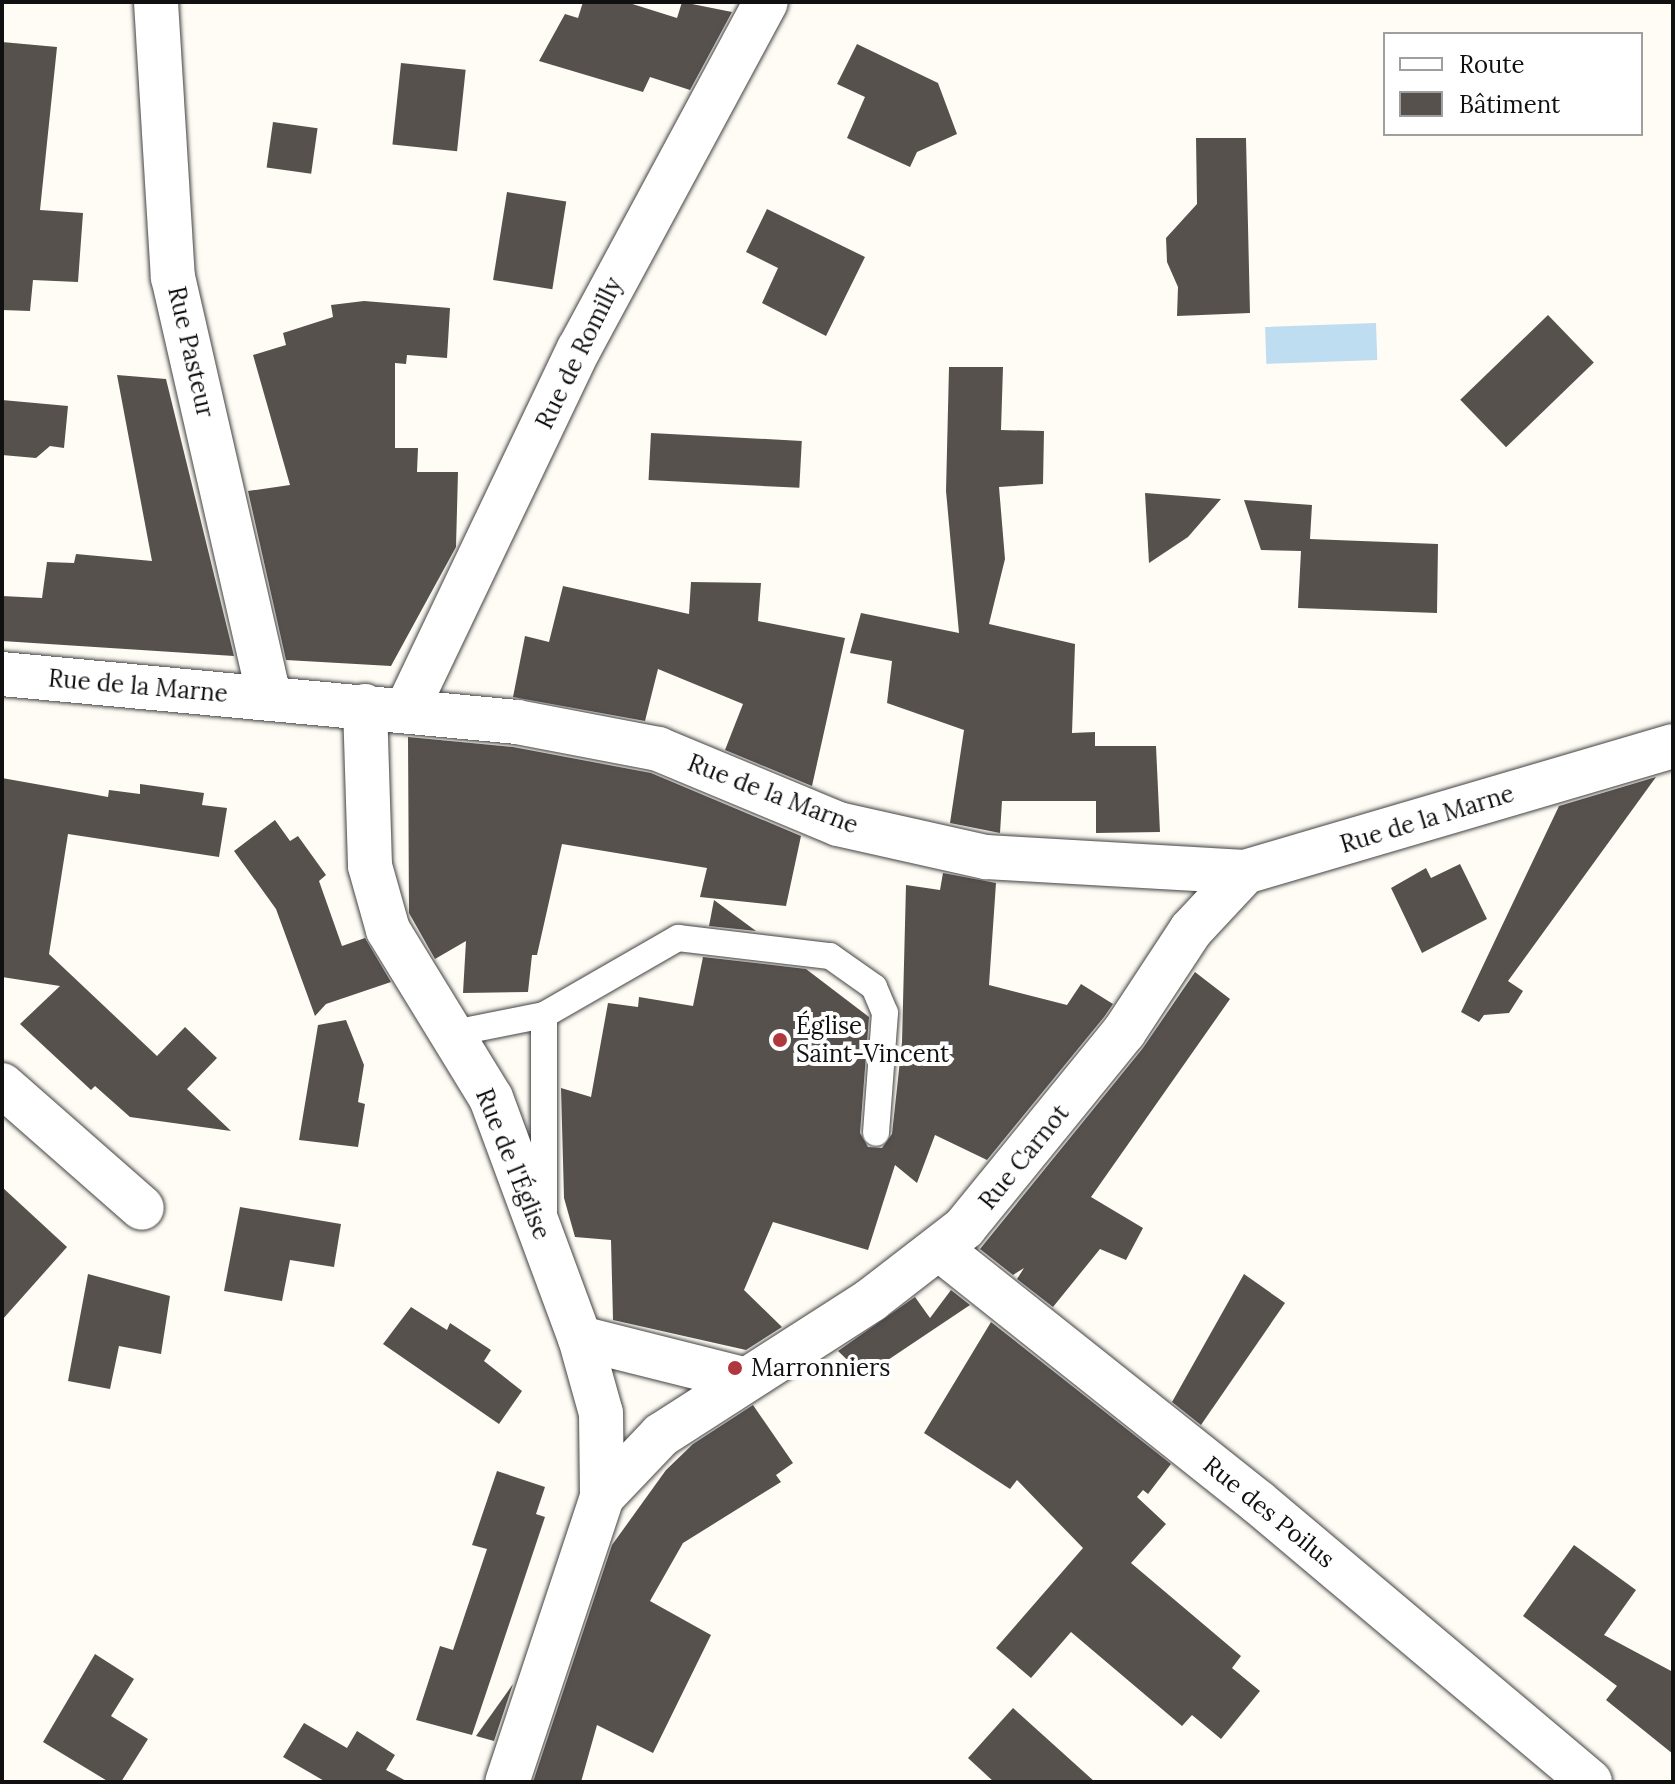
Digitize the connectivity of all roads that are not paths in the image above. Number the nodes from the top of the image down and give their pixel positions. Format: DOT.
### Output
graph roads {
  1 [pos="156,2"];
  2 [pos="766,2"];
  3 [pos="2,674"];
  4 [pos="269,696"];
  5 [pos="386,708"];
  6 [pos="1673,746"];
  7 [pos="1245,872"];
  8 [pos="544,1015"];
  9 [pos="449,1034"];
  10 [pos="2,1085"];
  11 [pos="876,1133"];
  12 [pos="142,1208"];
  13 [pos="544,1239"];
  14 [pos="941,1250"];
  15 [pos="580,1338"];
  16 [pos="743,1379"];
  17 [pos="602,1497"];
  18 [pos="507,1782"];
  19 [pos="1590,1782"];
  1 -- 4 [label="street, Rue Pasteur"];
  2 -- 5 [label="street, Rue de Romilly"];
  3 -- 4 [label="street, Rue de la Marne"];
  4 -- 5 [label="street, Rue de la Marne"];
  5 -- 7 [label="street, Rue de la Marne"];
  5 -- 9 [label="street, Rue de l'Église"];
  6 -- 7 [label="street, Rue de la Marne"];
  7 -- 14 [label="street, Rue Carnot"];
  8 -- 9 [label="lane"];
  8 -- 11 [label="lane"];
  8 -- 13 [label="lane"];
  9 -- 13 [label="street, Rue de l'Église"];
  10 -- 12 [label="street"];
  13 -- 15 [label="street, Rue de l'Église"];
  14 -- 16 [label="street, Rue Carnot"];
  14 -- 19 [label="street, Rue des Poilus"];
  15 -- 16 [label="street"];
  15 -- 17 [label="street, Rue de l'Église"];
  16 -- 17 [label="street, Rue Carnot"];
  17 -- 18 [label="street"];
}
